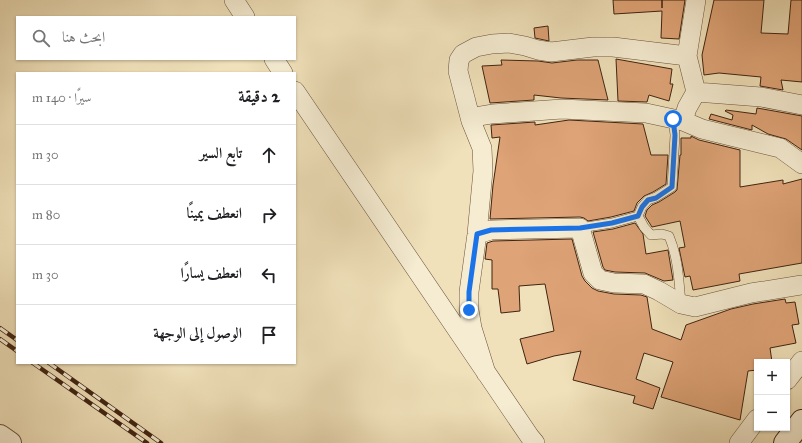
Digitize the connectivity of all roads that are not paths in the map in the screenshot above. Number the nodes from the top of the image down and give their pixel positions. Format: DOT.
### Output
graph roads {
  1 [pos="234,0"];
  2 [pos="696,0"];
  3 [pos="244,16"];
  4 [pos="687,56"];
  5 [pos="275,60"];
  6 [pos="282,72"];
  7 [pos="296,91"];
  8 [pos="696,92"];
  9 [pos="802,105"];
  10 [pos="678,120"];
  11 [pos="471,121"];
  12 [pos="802,164"];
  13 [pos="638,216"];
  14 [pos="580,228"];
  15 [pos="477,234"];
  16 [pos="802,285"];
  17 [pos="681,304"];
  18 [pos="802,361"];
  19 [pos="486,373"];
  20 [pos="790,376"];
  21 [pos="802,422"];
  22 [pos="754,423"];
  23 [pos="0,436"];
  24 [pos="10,443"];
  25 [pos="535,443"];
  26 [pos="739,443"];
  27 [pos="785,443"];
  1 -- 3 [label="street"];
  2 -- 4 [label="street"];
  4 -- 8 [label="street"];
  4 -- 11 [label="street"];
  5 -- 6 [label="street"];
  7 -- 19 [label="street"];
  8 -- 9 [label="street"];
  8 -- 10 [label="street"];
  10 -- 11 [label="street"];
  10 -- 12 [label="street"];
  10 -- 13 [label="lane"];
  11 -- 15 [label="street"];
  13 -- 14 [label="lane"];
  13 -- 17 [label="lane"];
  14 -- 15 [label="street"];
  14 -- 17 [label="street"];
  15 -- 19 [label="street"];
  16 -- 17 [label="street"];
  18 -- 20 [label="street"];
  19 -- 25 [label="street"];
  21 -- 27 [label="main road"];
  22 -- 26 [label="street"];
  23 -- 24 [label="main road"];
}
